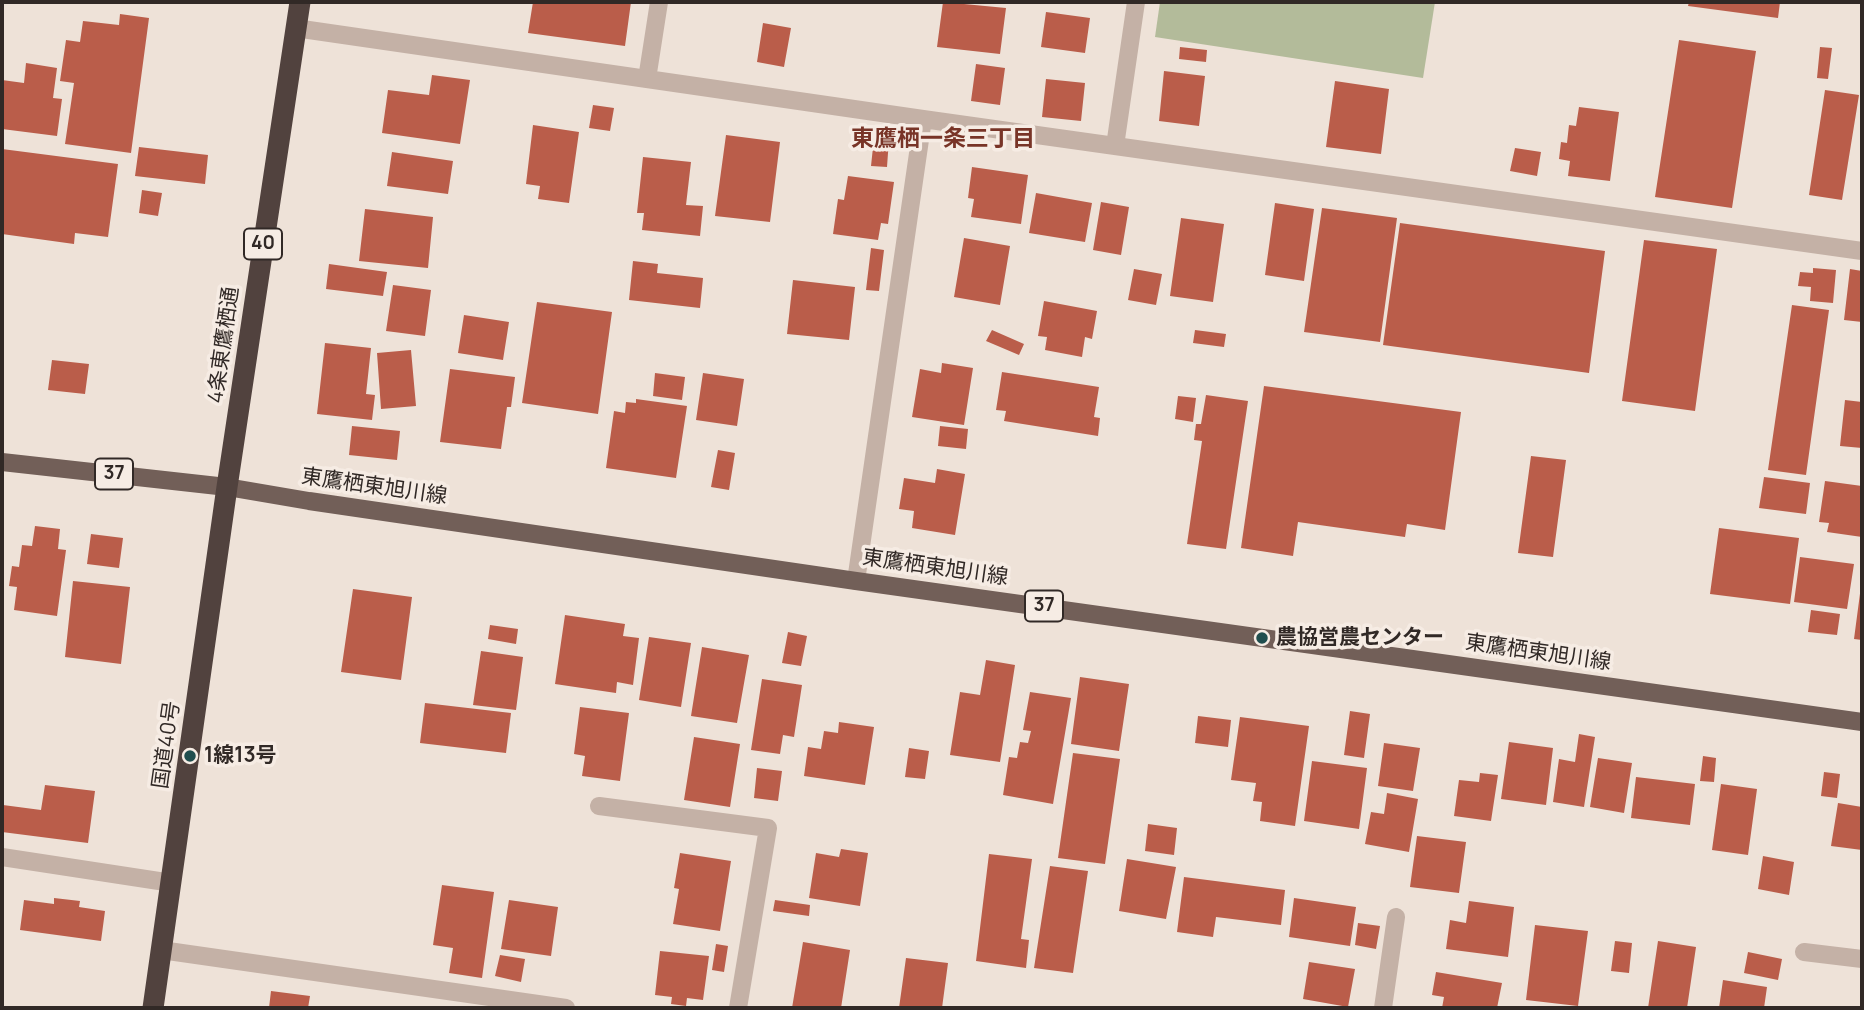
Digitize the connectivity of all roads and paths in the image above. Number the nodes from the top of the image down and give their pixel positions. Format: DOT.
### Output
graph roads {
  1 [pos="300,2"];
  2 [pos="659,2"];
  3 [pos="1136,2"];
  4 [pos="295,28"];
  5 [pos="647,79"];
  6 [pos="923,119"];
  7 [pos="1115,146"];
  8 [pos="1862,251"];
  9 [pos="2,462"];
  10 [pos="227,487"];
  11 [pos="856,581"];
  12 [pos="1862,722"];
  13 [pos="598,806"];
  14 [pos="2,857"];
  15 [pos="172,883"];
  16 [pos="1396,917"];
  17 [pos="161,950"];
  18 [pos="1804,952"];
  19 [pos="1862,959"];
  20 [pos="456,1000"];
  21 [pos="153,1008"];
  22 [pos="566,1008"];
  23 [pos="738,1008"];
  24 [pos="1383,1008"];
  1 -- 4 [label="highway, 4条東鷹栖通 / 40"];
  2 -- 5 [label="street"];
  3 -- 7 [label="street"];
  4 -- 5 [label="street"];
  4 -- 10 [label="highway, 4条東鷹栖通 / 40"];
  5 -- 6 [label="street"];
  6 -- 7 [label="street"];
  6 -- 11 [label="street"];
  7 -- 8 [label="street"];
  9 -- 10 [label="main road, 東鷹栖東旭川線 / 37"];
  10 -- 11 [label="main road, 東鷹栖東旭川線 / 37"];
  10 -- 15 [label="highway, 国道40号 / 40"];
  11 -- 12 [label="main road, 東鷹栖東旭川線 / 37"];
  13 -- 23 [label="street"];
  14 -- 15 [label="street"];
  15 -- 17 [label="highway, 国道40号 / 40"];
  16 -- 24 [label="street"];
  17 -- 20 [label="street"];
  17 -- 21 [label="highway, 国道40号 / 40"];
  18 -- 19 [label="street"];
  20 -- 22 [label="street"];
}
